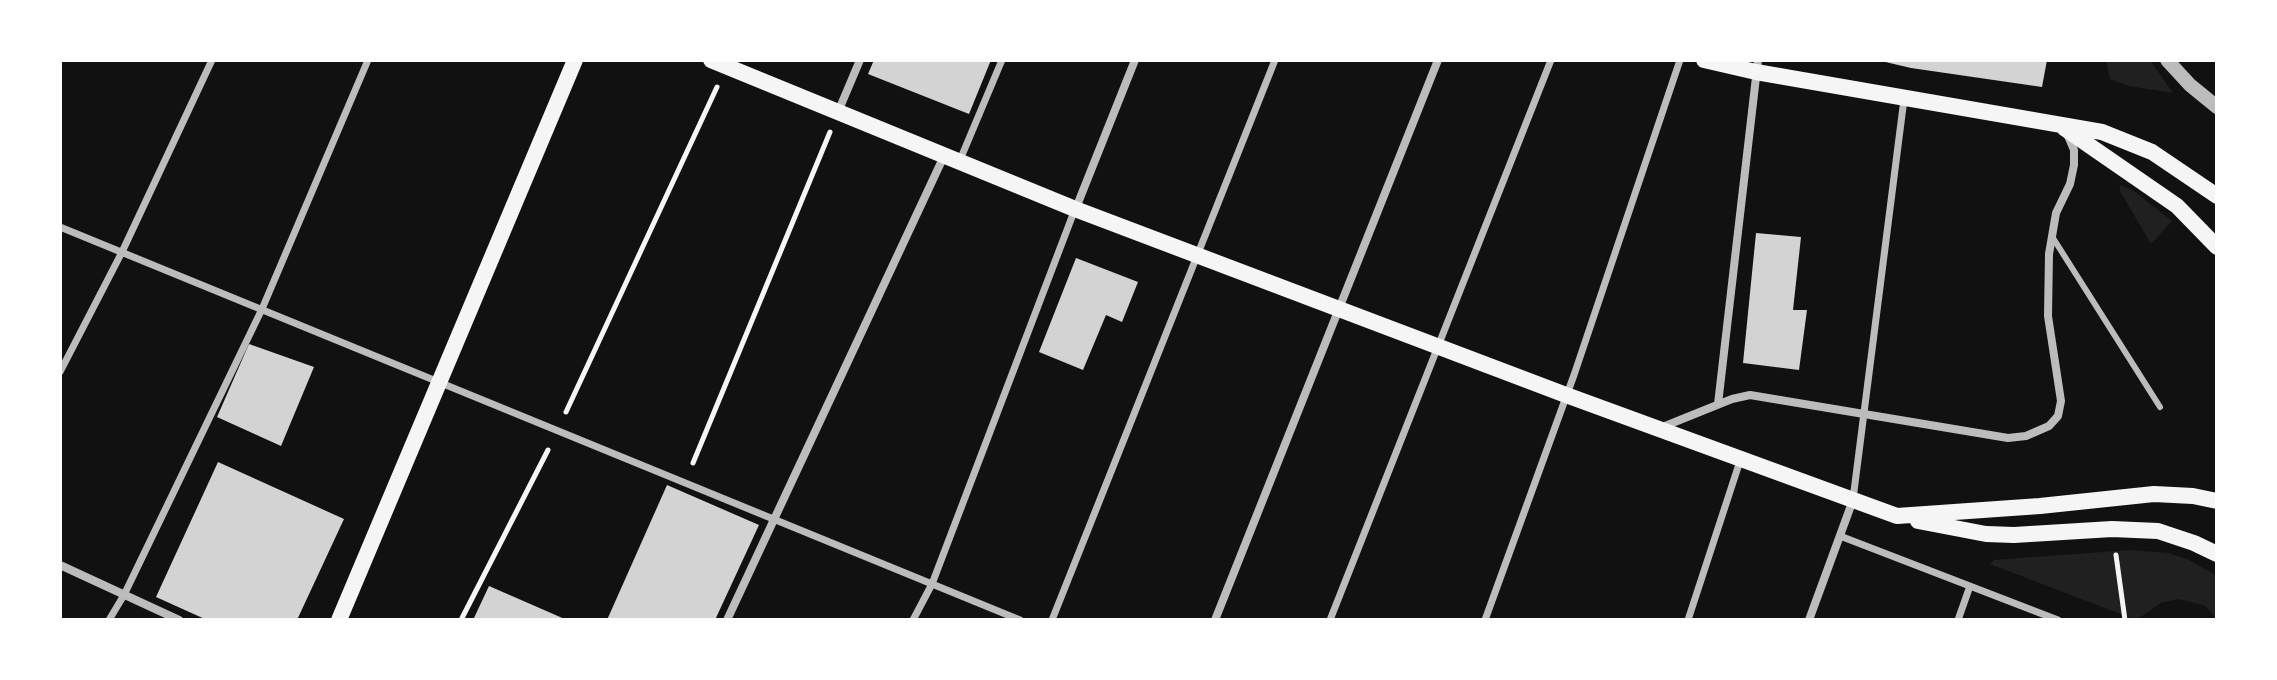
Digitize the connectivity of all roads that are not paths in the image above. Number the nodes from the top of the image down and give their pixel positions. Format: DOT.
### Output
graph roads {
  1 [pos="212,60"];
  2 [pos="368,60"];
  3 [pos="575,60"];
  4 [pos="860,60"];
  5 [pos="1002,60"];
  6 [pos="1135,60"];
  7 [pos="1275,60"];
  8 [pos="1438,60"];
  9 [pos="1551,60"];
  10 [pos="1680,60"];
  11 [pos="1704,60"];
  12 [pos="2167,60"];
  13 [pos="718,63"];
  14 [pos="1757,66"];
  15 [pos="1904,97"];
  16 [pos="2217,107"];
  17 [pos="838,112"];
  18 [pos="2060,125"];
  19 [pos="952,159"];
  20 [pos="2217,196"];
  21 [pos="1075,209"];
  22 [pos="60,227"];
  23 [pos="2051,235"];
  24 [pos="2217,247"];
  25 [pos="122,252"];
  26 [pos="1196,255"];
  27 [pos="262,309"];
  28 [pos="1338,309"];
  29 [pos="1440,347"];
  30 [pos="60,372"];
  31 [pos="438,382"];
  32 [pos="1566,395"];
  33 [pos="1718,404"];
  34 [pos="2160,407"];
  35 [pos="1865,414"];
  36 [pos="1655,428"];
  37 [pos="1740,458"];
  38 [pos="1853,499"];
  39 [pos="2217,501"];
  40 [pos="1897,516"];
  41 [pos="775,519"];
  42 [pos="1840,536"];
  43 [pos="2217,554"];
  44 [pos="60,565"];
  45 [pos="932,584"];
  46 [pos="1970,586"];
  47 [pos="124,595"];
  48 [pos="109,620"];
  49 [pos="179,620"];
  50 [pos="339,620"];
  51 [pos="727,620"];
  52 [pos="913,620"];
  53 [pos="1020,620"];
  54 [pos="1052,620"];
  55 [pos="1215,620"];
  56 [pos="1330,620"];
  57 [pos="1485,620"];
  58 [pos="1688,620"];
  59 [pos="1809,620"];
  60 [pos="1958,620"];
  61 [pos="2058,620"];
  1 -- 25 [label="street"];
  2 -- 27 [label="street"];
  3 -- 31 [label="main road"];
  4 -- 17 [label="street"];
  5 -- 19 [label="street"];
  6 -- 21 [label="street"];
  7 -- 26 [label="street"];
  8 -- 28 [label="street"];
  9 -- 29 [label="street"];
  10 -- 32 [label="street"];
  11 -- 14 [label="main road"];
  12 -- 16 [label="street"];
  13 -- 17 [label="main road"];
  14 -- 15 [label="main road"];
  14 -- 33 [label="street"];
  15 -- 18 [label="main road"];
  15 -- 35 [label="street"];
  17 -- 19 [label="main road"];
  18 -- 20 [label="main road"];
  18 -- 23 [label="street"];
  18 -- 24 [label="main road"];
  19 -- 21 [label="main road"];
  19 -- 41 [label="street"];
  21 -- 26 [label="main road"];
  21 -- 45 [label="street"];
  22 -- 25 [label="street"];
  23 -- 34 [label="lane"];
  23 -- 35 [label="street"];
  25 -- 27 [label="street"];
  25 -- 30 [label="street"];
  26 -- 28 [label="main road"];
  26 -- 54 [label="street"];
  27 -- 31 [label="street"];
  27 -- 47 [label="street"];
  28 -- 29 [label="main road"];
  28 -- 55 [label="street"];
  29 -- 32 [label="main road"];
  29 -- 56 [label="street"];
  31 -- 41 [label="street"];
  31 -- 50 [label="main road"];
  32 -- 36 [label="main road"];
  32 -- 57 [label="street"];
  33 -- 35 [label="street"];
  33 -- 36 [label="street"];
  35 -- 38 [label="street"];
  36 -- 37 [label="main road"];
  37 -- 38 [label="main road"];
  37 -- 58 [label="street"];
  38 -- 40 [label="main road"];
  38 -- 42 [label="street"];
  39 -- 40 [label="main road"];
  40 -- 43 [label="main road"];
  41 -- 45 [label="street"];
  41 -- 51 [label="street"];
  42 -- 46 [label="street"];
  42 -- 59 [label="street"];
  44 -- 47 [label="street"];
  45 -- 52 [label="street"];
  45 -- 53 [label="street"];
  46 -- 60 [label="street"];
  46 -- 61 [label="street"];
  47 -- 48 [label="street"];
  47 -- 49 [label="street"];
}
